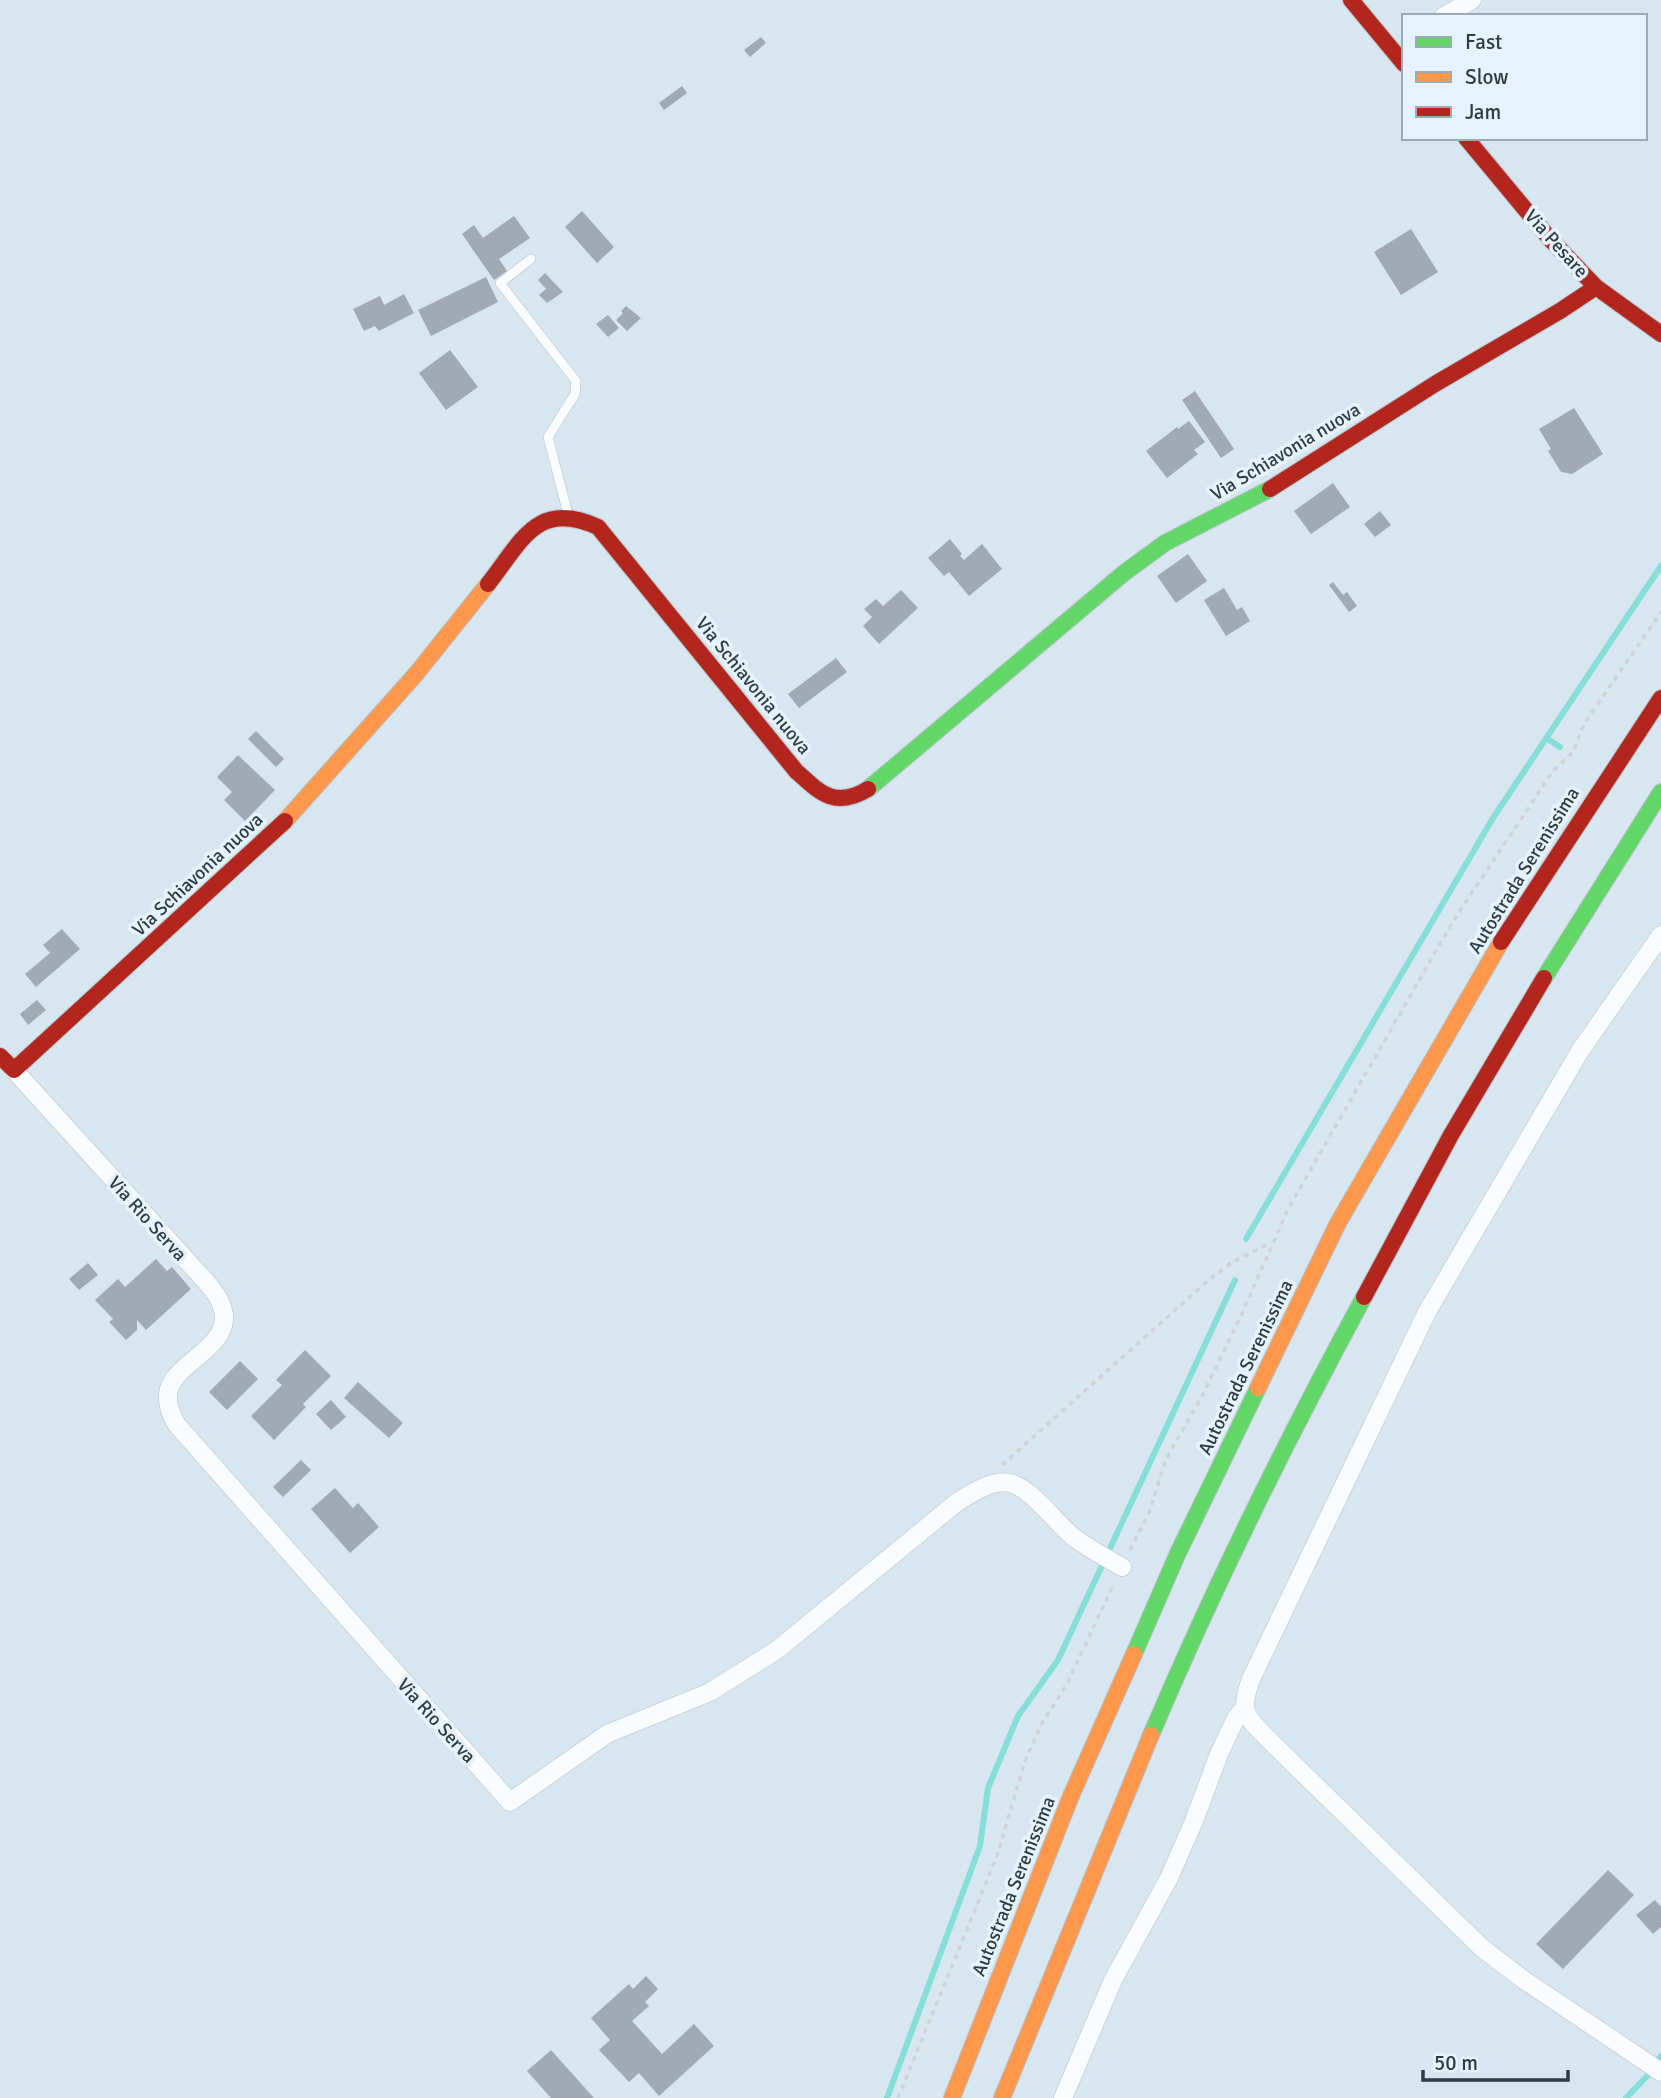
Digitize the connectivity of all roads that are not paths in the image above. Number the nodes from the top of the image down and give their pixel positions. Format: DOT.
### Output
graph roads {
  1 [pos="1351,0"];
  2 [pos="1472,0"];
  3 [pos="1448,14"];
  4 [pos="1396,43"];
  5 [pos="1468,140"];
  6 [pos="531,259"];
  7 [pos="1596,287"];
  8 [pos="1661,334"];
  9 [pos="568,516"];
  10 [pos="1658,692"];
  11 [pos="1661,792"];
  12 [pos="1661,935"];
  13 [pos="0,1056"];
  14 [pos="14,1070"];
  15 [pos="1117,1564"];
  16 [pos="1244,1708"];
  17 [pos="1658,2071"];
  18 [pos="952,2098"];
  19 [pos="1002,2098"];
  20 [pos="1063,2098"];
  1 -- 4 [label="main road"];
  2 -- 3 [label="street"];
  5 -- 7 [label="main road, Via Pesare"];
  6 -- 9 [label="lane"];
  7 -- 8 [label="main road, Via Pesare"];
  7 -- 9 [label="main road, Via Schiavonia nuova"];
  9 -- 14 [label="main road, Via Schiavonia nuova"];
  10 -- 18 [label="main road, Autostrada Serenissima"];
  11 -- 19 [label="main road"];
  12 -- 16 [label="street"];
  13 -- 14 [label="main road"];
  14 -- 15 [label="street, Via Rio Serva"];
  16 -- 17 [label="street"];
  16 -- 20 [label="street"];
}
